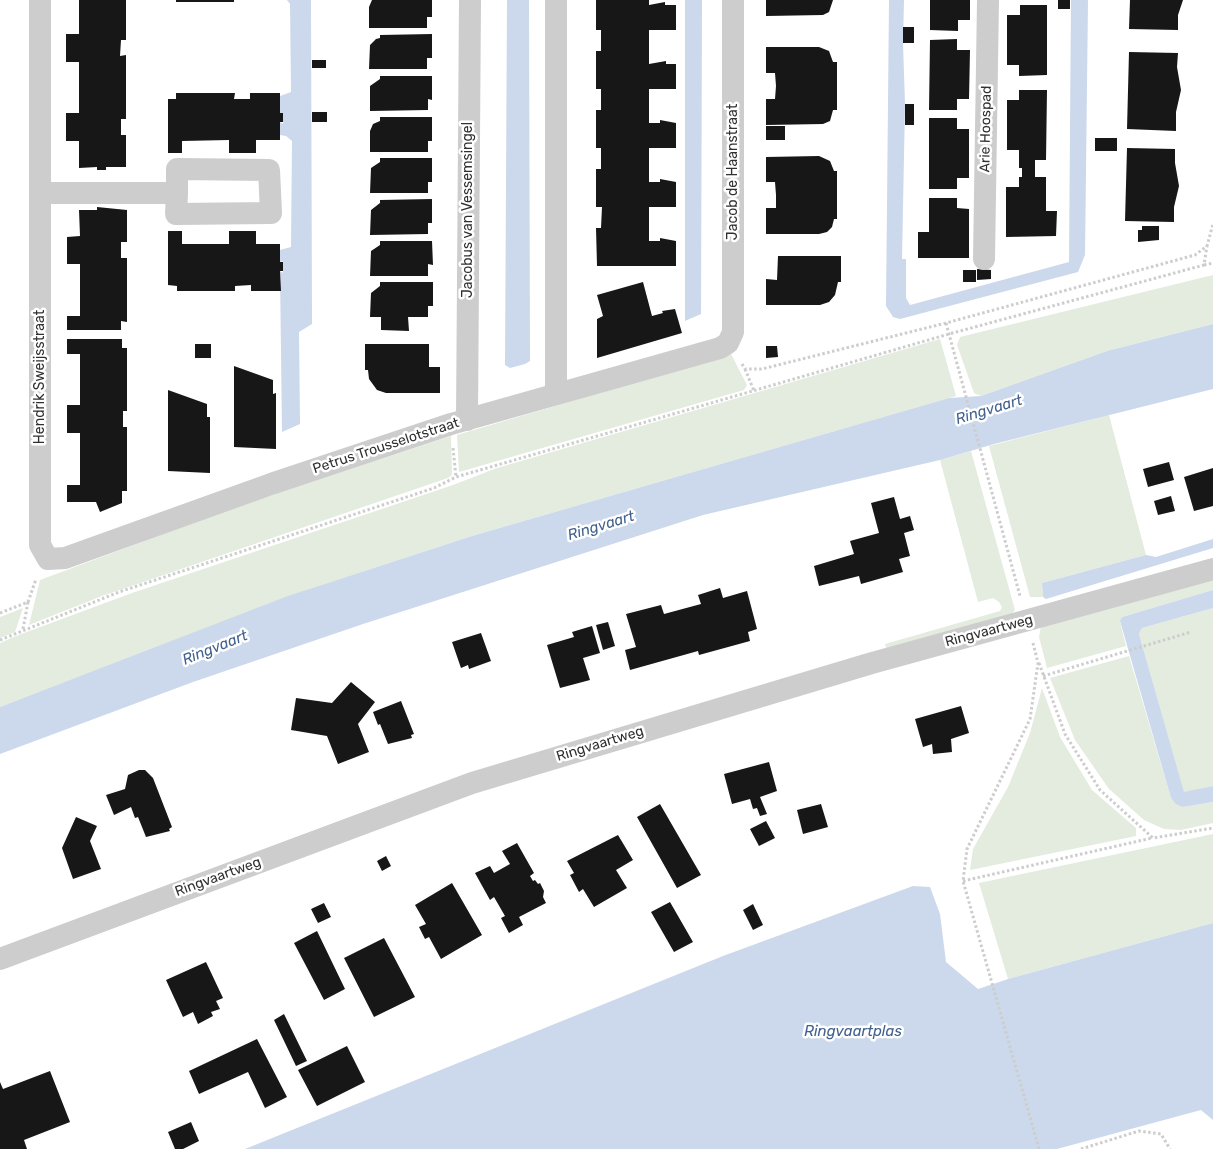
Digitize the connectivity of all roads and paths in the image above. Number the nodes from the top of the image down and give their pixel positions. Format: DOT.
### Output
graph roads {
  1 [pos="40,0"];
  2 [pos="470,0"];
  3 [pos="556,0"];
  4 [pos="733,0"];
  5 [pos="988,0"];
  6 [pos="40,193"];
  7 [pos="176,193"];
  8 [pos="1213,224"];
  9 [pos="1207,246"];
  10 [pos="984,259"];
  11 [pos="1213,263"];
  12 [pos="1204,265"];
  13 [pos="946,322"];
  14 [pos="949,334"];
  15 [pos="728,343"];
  16 [pos="745,369"];
  17 [pos="754,391"];
  18 [pos="556,394"];
  19 [pos="467,420"];
  20 [pos="48,559"];
  21 [pos="1213,569"];
  22 [pos="28,602"];
  23 [pos="0,613"];
  24 [pos="1026,621"];
  25 [pos="22,630"];
  26 [pos="1191,632"];
  27 [pos="0,640"];
  28 [pos="1038,663"];
  29 [pos="1043,676"];
  30 [pos="1213,828"];
  31 [pos="1153,838"];
  32 [pos="964,881"];
  33 [pos="0,959"];
  34 [pos="1039,1149"];
  35 [pos="1081,1149"];
  36 [pos="1170,1149"];
  1 -- 6 [label="street, Hendrik Sweijsstraat"];
  2 -- 19 [label="street, Jacobus van Vessemsingel"];
  3 -- 18 [label="street"];
  4 -- 15 [label="street, Jacob de Haanstraat"];
  5 -- 10 [label="street, Arie Hoospad"];
  6 -- 7 [label="street"];
  6 -- 20 [label="street, Hendrik Sweijsstraat"];
  8 -- 9 [label="path"];
  9 -- 12 [label="path"];
  9 -- 13 [label="path"];
  11 -- 12 [label="path"];
  12 -- 14 [label="path"];
  13 -- 14 [label="path"];
  13 -- 16 [label="path"];
  14 -- 17 [label="path"];
  14 -- 24 [label="path"];
  15 -- 16 [label="path"];
  15 -- 18 [label="street, Petrus Trousselotstraat"];
  16 -- 17 [label="path"];
  17 -- 25 [label="path"];
  18 -- 19 [label="street, Petrus Trousselotstraat"];
  19 -- 20 [label="street, Petrus Trousselotstraat"];
  20 -- 22 [label="path"];
  21 -- 24 [label="street, Ringvaartweg"];
  22 -- 23 [label="path"];
  22 -- 25 [label="path"];
  24 -- 28 [label="path"];
  24 -- 33 [label="street, Ringvaartweg"];
  25 -- 27 [label="path"];
  26 -- 29 [label="path"];
  28 -- 29 [label="path"];
  28 -- 32 [label="path"];
  29 -- 31 [label="path"];
  30 -- 31 [label="path"];
  31 -- 32 [label="path"];
  32 -- 34 [label="path"];
  35 -- 36 [label="path"];
}
